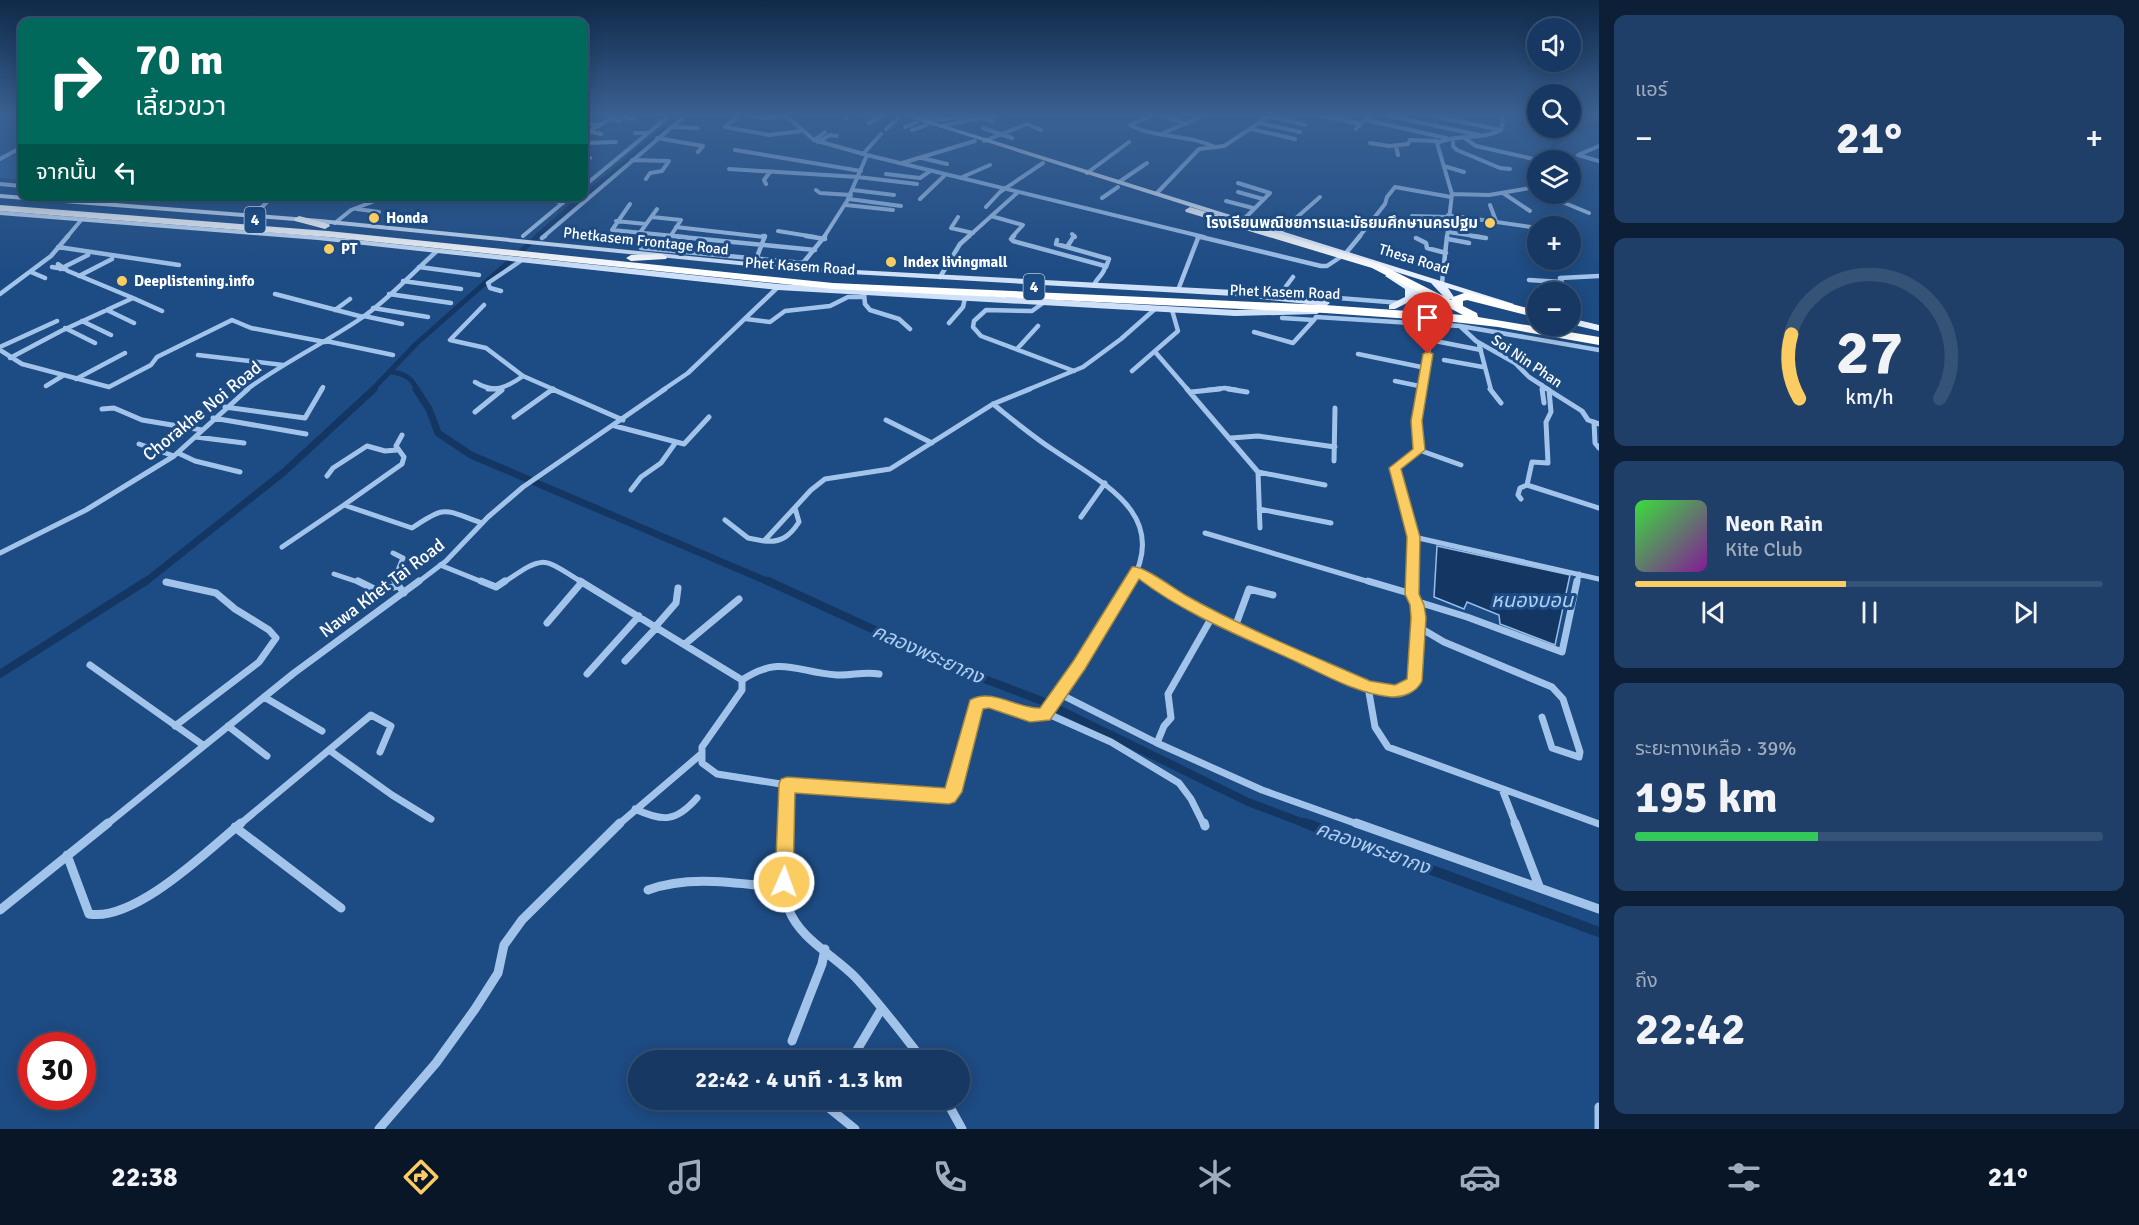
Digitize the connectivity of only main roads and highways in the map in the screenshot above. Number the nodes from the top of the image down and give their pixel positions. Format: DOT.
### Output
graph roads {
  1 [pos="1062,168"];
  2 [pos="1066,168"];
  3 [pos="1080,172"];
  4 [pos="1119,185"];
  5 [pos="0,196"];
  6 [pos="18,197"];
  7 [pos="0,201"];
  8 [pos="64,201"];
  9 [pos="0,208"];
  10 [pos="1190,210"];
  11 [pos="0,213"];
  12 [pos="299,219"];
  13 [pos="330,224"];
  14 [pos="509,246"];
  15 [pos="652,252"];
  16 [pos="526,253"];
  17 [pos="1344,256"];
  18 [pos="631,258"];
  19 [pos="573,265"];
  20 [pos="619,265"];
  21 [pos="1428,279"];
  22 [pos="894,280"];
  23 [pos="1410,288"];
  24 [pos="952,292"];
  25 [pos="1396,305"];
  26 [pos="1320,312"];
  27 [pos="1527,313"];
  28 [pos="1527,313"];
  29 [pos="1527,315"];
  30 [pos="1457,318"];
  31 [pos="1581,325"];
  32 [pos="1581,329"];
  33 [pos="1599,331"];
  34 [pos="1599,341"];
  35 [pos="1599,348"];
  1 -- 3 [label="main road, Thesa Road"];
  2 -- 3 [label="main road, Thesa Road"];
  3 -- 4 [label="main road, Thesa Road"];
  4 -- 10 [label="main road, Thesa Road"];
  4 -- 17 [label="main road, Thesa Road"];
  5 -- 6 [label="main road, 4"];
  7 -- 13 [label="highway, Phet Kasem Road / 4"];
  8 -- 12 [label="main road, 4"];
  9 -- 14 [label="highway, Phet Kasem Road / 4"];
  10 -- 17 [label="highway"];
  11 -- 14 [label="main road, Phetkasem Frontage Road / 4"];
  12 -- 13 [label="highway"];
  13 -- 14 [label="highway, Phet Kasem Road / 4"];
  14 -- 16 [label="highway, Phet Kasem Road / 4"];
  14 -- 16 [label="main road, Phetkasem Frontage Road / 4"];
  15 -- 16 [label="main road, Phetkasem Frontage Road / 4"];
  15 -- 18 [label="highway"];
  15 -- 26 [label="main road, Phetkasem Frontage Road / 4"];
  16 -- 18 [label="highway, Phet Kasem Road / 4"];
  16 -- 19 [label="main road, Phetkasem Frontage Road / 4"];
  16 -- 20 [label="highway, Phet Kasem Road / 4"];
  17 -- 21 [label="main road, Thesa Road"];
  17 -- 23 [label="main road, Thesa Road"];
  17 -- 30 [label="highway"];
  18 -- 22 [label="highway, Phet Kasem Road / 4"];
  19 -- 20 [label="highway"];
  19 -- 26 [label="main road, Phetkasem Frontage Road / 4"];
  20 -- 24 [label="highway, Phet Kasem Road / 4"];
  21 -- 23 [label="main road"];
  21 -- 27 [label="main road, Thesa Road"];
  22 -- 24 [label="highway"];
  22 -- 26 [label="highway, Phet Kasem Road / 4"];
  23 -- 25 [label="main road, Thesa Road"];
  24 -- 26 [label="highway, Phet Kasem Road / 4"];
  25 -- 26 [label="highway, Phet Kasem Road / 4"];
  25 -- 29 [label="highway, Phet Kasem Road / 4"];
  26 -- 30 [label="highway, Phet Kasem Road / 4"];
  28 -- 30 [label="highway"];
  30 -- 34 [label="highway, Phet Kasem Road / 4"];
  30 -- 35 [label="highway"];
  31 -- 33 [label="highway"];
  32 -- 33 [label="highway"];
}
